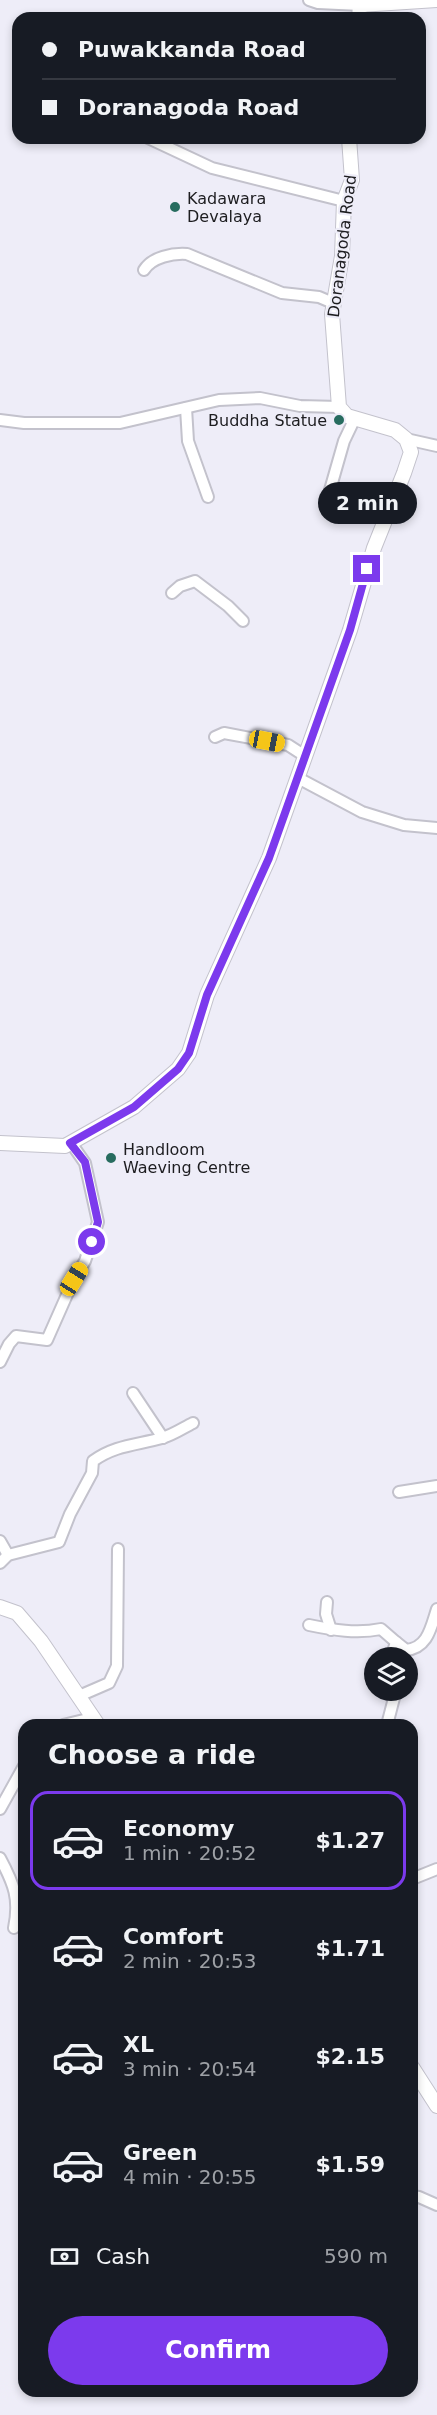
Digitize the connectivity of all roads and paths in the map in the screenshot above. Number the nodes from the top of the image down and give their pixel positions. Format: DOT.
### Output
graph roads {
  1 [pos="309,0"];
  2 [pos="437,0"];
  3 [pos="361,8"];
  4 [pos="161,144"];
  5 [pos="350,144"];
  6 [pos="344,201"];
  7 [pos="144,270"];
  8 [pos="333,303"];
  9 [pos="339,407"];
  10 [pos="186,408"];
  11 [pos="355,418"];
  12 [pos="0,420"];
  13 [pos="406,439"];
  14 [pos="437,446"];
  15 [pos="330,490"];
  16 [pos="208,497"];
  17 [pos="172,593"];
  18 [pos="243,621"];
  19 [pos="215,737"];
  20 [pos="305,756"];
  21 [pos="298,778"];
  22 [pos="437,828"];
  23 [pos="0,1143"];
  24 [pos="70,1143"];
  25 [pos="0,1362"];
  26 [pos="133,1393"];
  27 [pos="193,1424"];
  28 [pos="163,1438"];
  29 [pos="437,1487"];
  30 [pos="399,1492"];
  31 [pos="0,1541"];
  32 [pos="118,1550"];
  33 [pos="4,1559"];
  34 [pos="327,1602"];
  35 [pos="0,1607"];
  36 [pos="437,1609"];
  37 [pos="309,1625"];
  38 [pos="331,1630"];
  39 [pos="396,1642"];
  40 [pos="394,1647"];
  41 [pos="80,1696"];
  42 [pos="393,1701"];
  43 [pos="94,1719"];
  44 [pos="389,1719"];
  45 [pos="18,1777"];
  46 [pos="0,1809"];
  47 [pos="0,1858"];
  48 [pos="437,1869"];
  49 [pos="418,1877"];
  50 [pos="14,1928"];
  51 [pos="418,2076"];
  52 [pos="437,2106"];
  53 [pos="418,2197"];
  54 [pos="437,2205"];
  1 -- 3 [label="street"];
  2 -- 3 [label="street"];
  4 -- 6 [label="street"];
  5 -- 6 [label="street, Doranagoda Road"];
  6 -- 8 [label="street, Doranagoda Road"];
  7 -- 8 [label="street"];
  8 -- 9 [label="street, Doranagoda Road"];
  9 -- 10 [label="street"];
  9 -- 11 [label="street"];
  10 -- 12 [label="street"];
  10 -- 16 [label="street"];
  11 -- 13 [label="street"];
  11 -- 15 [label="street"];
  13 -- 14 [label="street"];
  13 -- 20 [label="street"];
  17 -- 18 [label="street"];
  19 -- 20 [label="street"];
  20 -- 21 [label="street"];
  21 -- 22 [label="street"];
  21 -- 24 [label="street"];
  23 -- 24 [label="street"];
  24 -- 25 [label="street"];
  26 -- 28 [label="street"];
  27 -- 28 [label="street"];
  28 -- 33 [label="street"];
  29 -- 30 [label="street"];
  31 -- 33 [label="street"];
  32 -- 41 [label="street"];
  34 -- 38 [label="street"];
  35 -- 41 [label="street"];
  36 -- 39 [label="street"];
  37 -- 38 [label="street"];
  38 -- 39 [label="street"];
  39 -- 40 [label="street"];
  41 -- 43 [label="street"];
  42 -- 44 [label="street"];
  45 -- 46 [label="street"];
  47 -- 50 [label="street"];
  48 -- 49 [label="street"];
  51 -- 52 [label="street"];
  53 -- 54 [label="street"];
}
